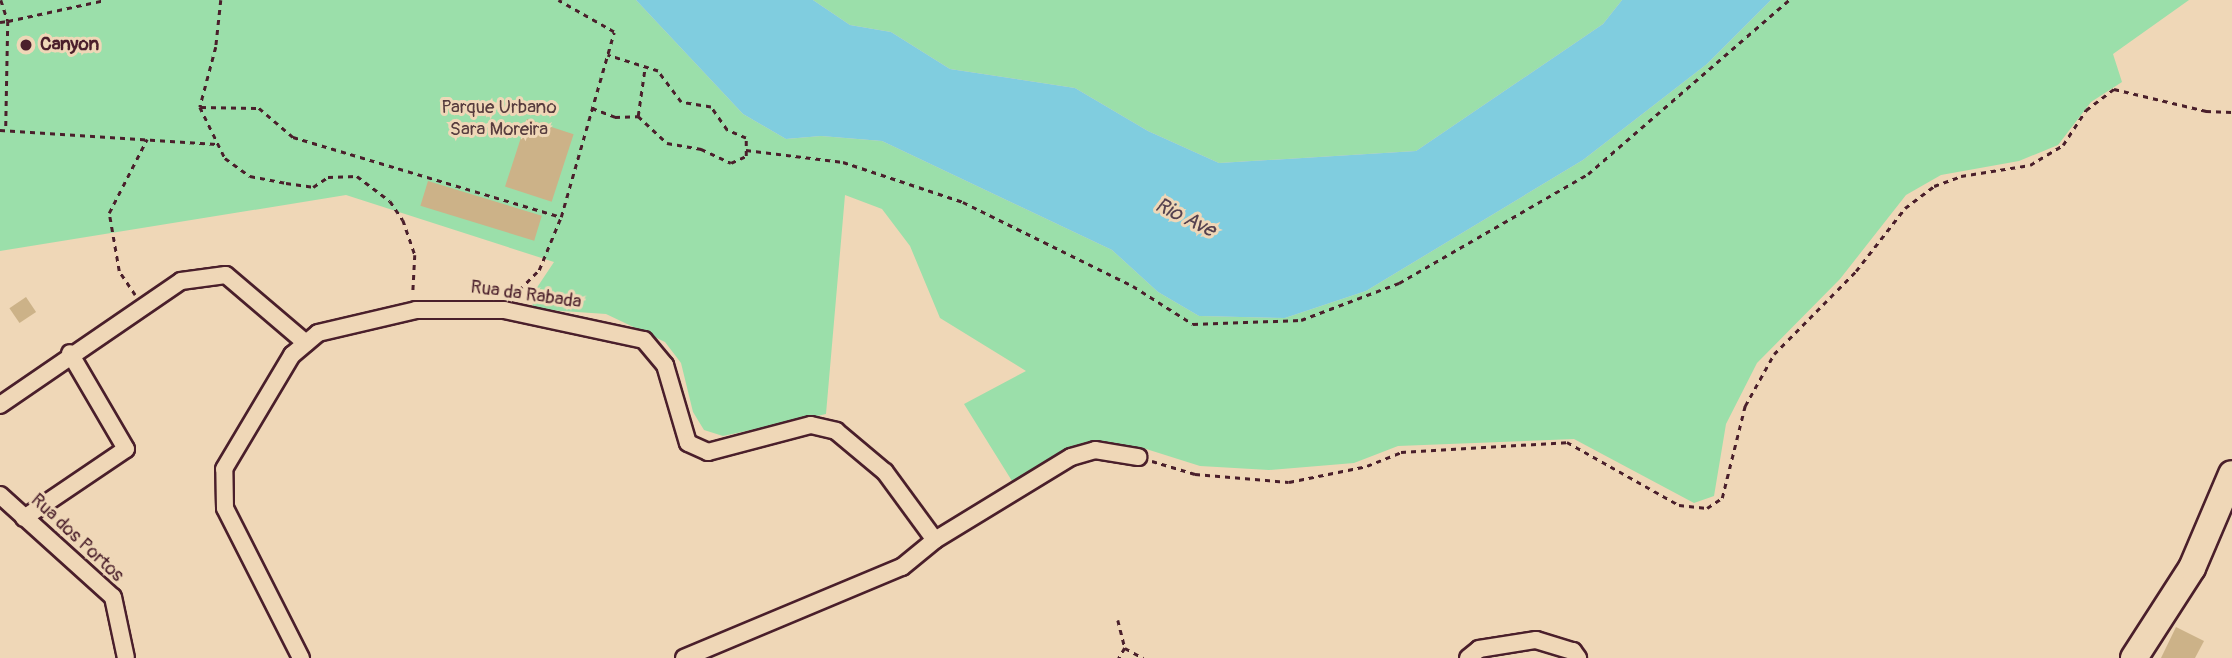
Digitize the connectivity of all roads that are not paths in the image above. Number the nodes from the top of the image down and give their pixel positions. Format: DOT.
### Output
graph roads {
  1 [pos="306,343"];
  2 [pos="70,353"];
  3 [pos="0,405"];
  4 [pos="1139,457"];
  5 [pos="2232,474"];
  6 [pos="0,495"];
  7 [pos="24,518"];
  8 [pos="935,540"];
  9 [pos="125,658"];
  10 [pos="301,658"];
  11 [pos="684,658"];
  12 [pos="1468,658"];
  13 [pos="1578,658"];
  14 [pos="2134,658"];
  1 -- 2 [label="street"];
  1 -- 8 [label="street, Rua da Rabada"];
  1 -- 10 [label="street, Rua da Rabada"];
  2 -- 3 [label="street"];
  2 -- 7 [label="street"];
  4 -- 8 [label="street"];
  5 -- 14 [label="main road"];
  6 -- 7 [label="street, Rua dos Portos"];
  7 -- 9 [label="street, Rua dos Portos"];
  8 -- 11 [label="street"];
  12 -- 13 [label="street"];
}
